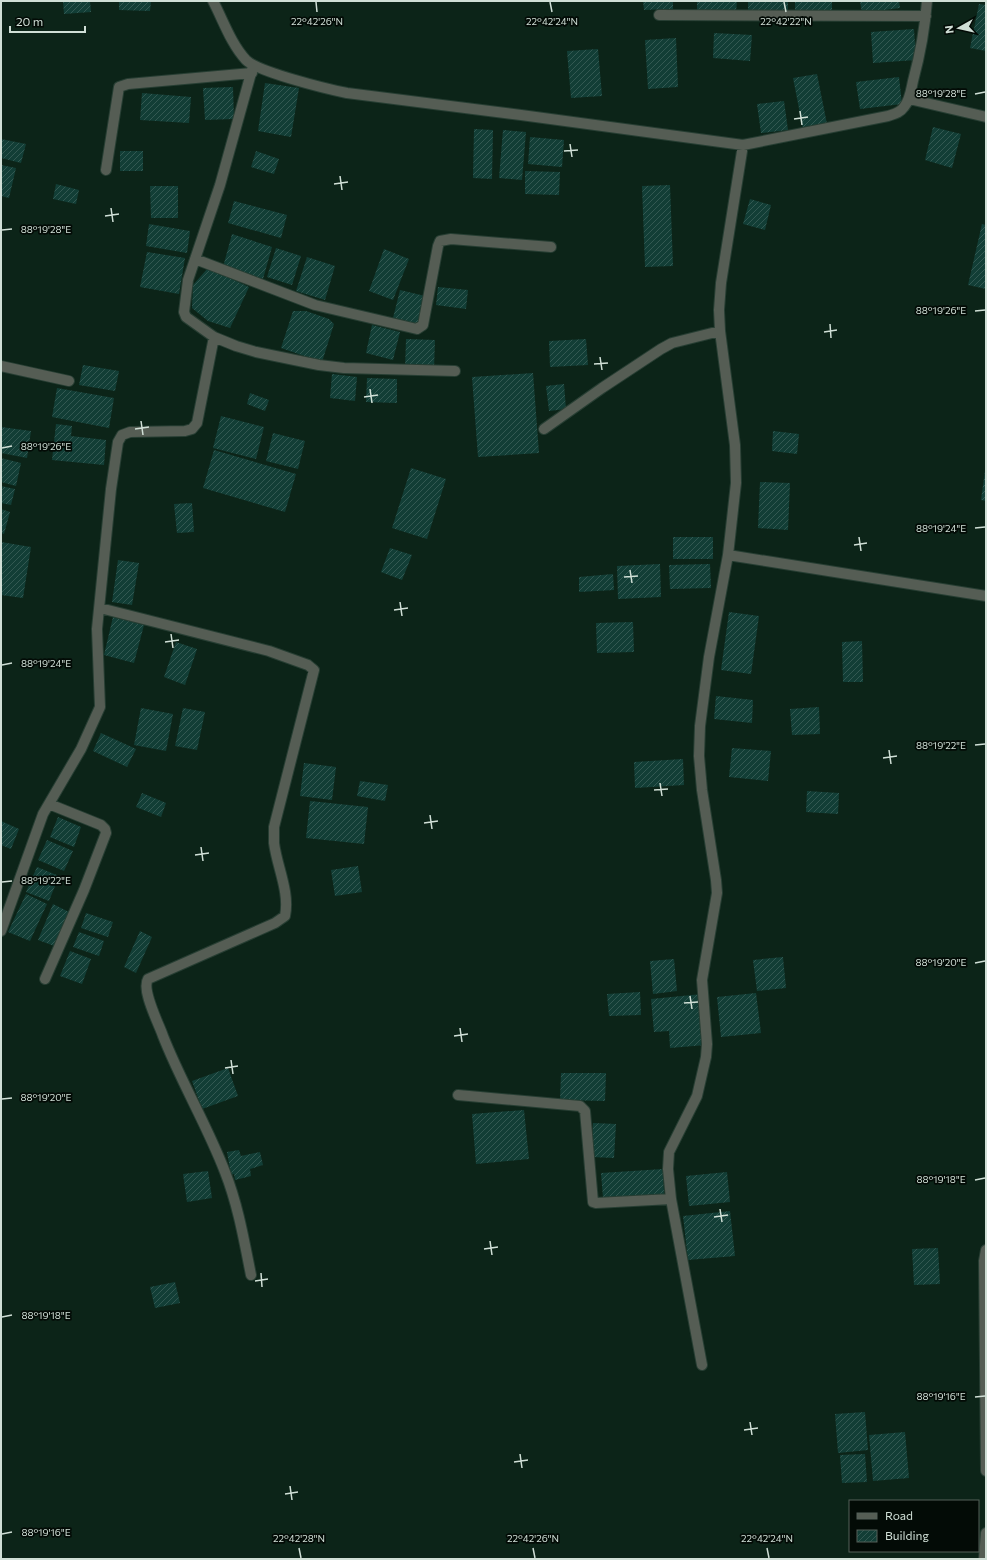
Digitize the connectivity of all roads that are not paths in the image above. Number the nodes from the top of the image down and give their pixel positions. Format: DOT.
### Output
graph roads {
  1 [pos="213,1"];
  2 [pos="927,1"];
  3 [pos="659,15"];
  4 [pos="926,16"];
  5 [pos="253,69"];
  6 [pos="909,98"];
  7 [pos="986,118"];
  8 [pos="743,145"];
  9 [pos="106,170"];
  10 [pos="551,247"];
  11 [pos="195,259"];
  12 [pos="720,331"];
  13 [pos="214,337"];
  14 [pos="1,366"];
  15 [pos="455,371"];
  16 [pos="69,381"];
  17 [pos="544,429"];
  18 [pos="728,555"];
  19 [pos="986,596"];
  20 [pos="100,608"];
  21 [pos="49,804"];
  22 [pos="1,931"];
  23 [pos="45,979"];
  24 [pos="458,1095"];
  25 [pos="671,1199"];
  26 [pos="986,1250"];
  27 [pos="251,1275"];
  28 [pos="702,1365"];
  29 [pos="986,1450"];
  30 [pos="986,1471"];
  31 [pos="986,1533"];
  32 [pos="984,1559"];
  1 -- 5 [label="street"];
  2 -- 4 [label="street"];
  3 -- 4 [label="street"];
  4 -- 6 [label="street"];
  5 -- 8 [label="street"];
  5 -- 9 [label="street"];
  5 -- 11 [label="street"];
  6 -- 7 [label="street"];
  6 -- 8 [label="street"];
  8 -- 12 [label="street"];
  10 -- 11 [label="street"];
  11 -- 13 [label="street"];
  12 -- 17 [label="street"];
  12 -- 18 [label="street"];
  13 -- 15 [label="street"];
  13 -- 20 [label="street"];
  14 -- 16 [label="street"];
  18 -- 19 [label="street"];
  18 -- 25 [label="street"];
  20 -- 21 [label="street"];
  20 -- 27 [label="street"];
  21 -- 22 [label="street"];
  21 -- 23 [label="street"];
  24 -- 25 [label="street"];
  25 -- 28 [label="street"];
  26 -- 29 [label="street"];
  29 -- 30 [label="street"];
  31 -- 32 [label="street"];
}
